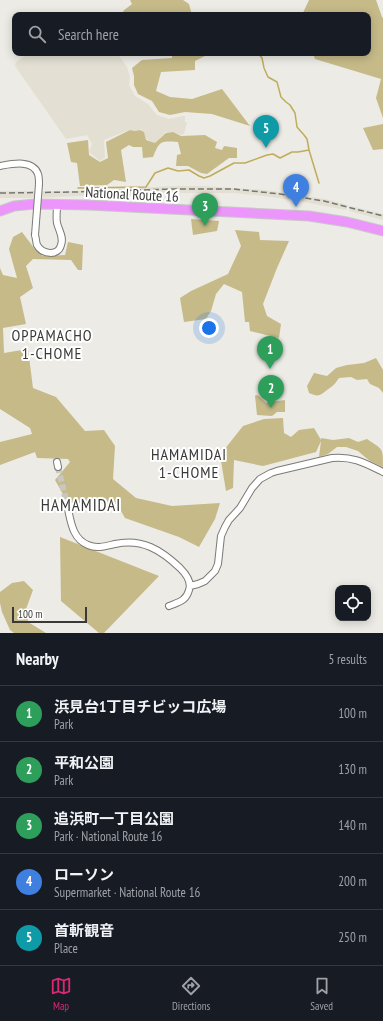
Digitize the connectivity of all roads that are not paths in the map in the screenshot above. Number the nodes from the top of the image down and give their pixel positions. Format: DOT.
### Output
graph roads {
  1 [pos="0,166"];
  2 [pos="57,207"];
  3 [pos="0,211"];
  4 [pos="0,216"];
  5 [pos="383,230"];
  6 [pos="383,235"];
  7 [pos="383,472"];
  8 [pos="68,509"];
  9 [pos="190,586"];
  10 [pos="169,606"];
  1 -- 2 [label="street, bridge"];
  2 -- 3 [label="highway, National Route 16"];
  2 -- 4 [label="highway, National Route 16"];
  2 -- 5 [label="highway, National Route 16"];
  2 -- 6 [label="highway, National Route 16"];
  7 -- 9 [label="street"];
  8 -- 9 [label="street"];
  9 -- 10 [label="street"];
}
